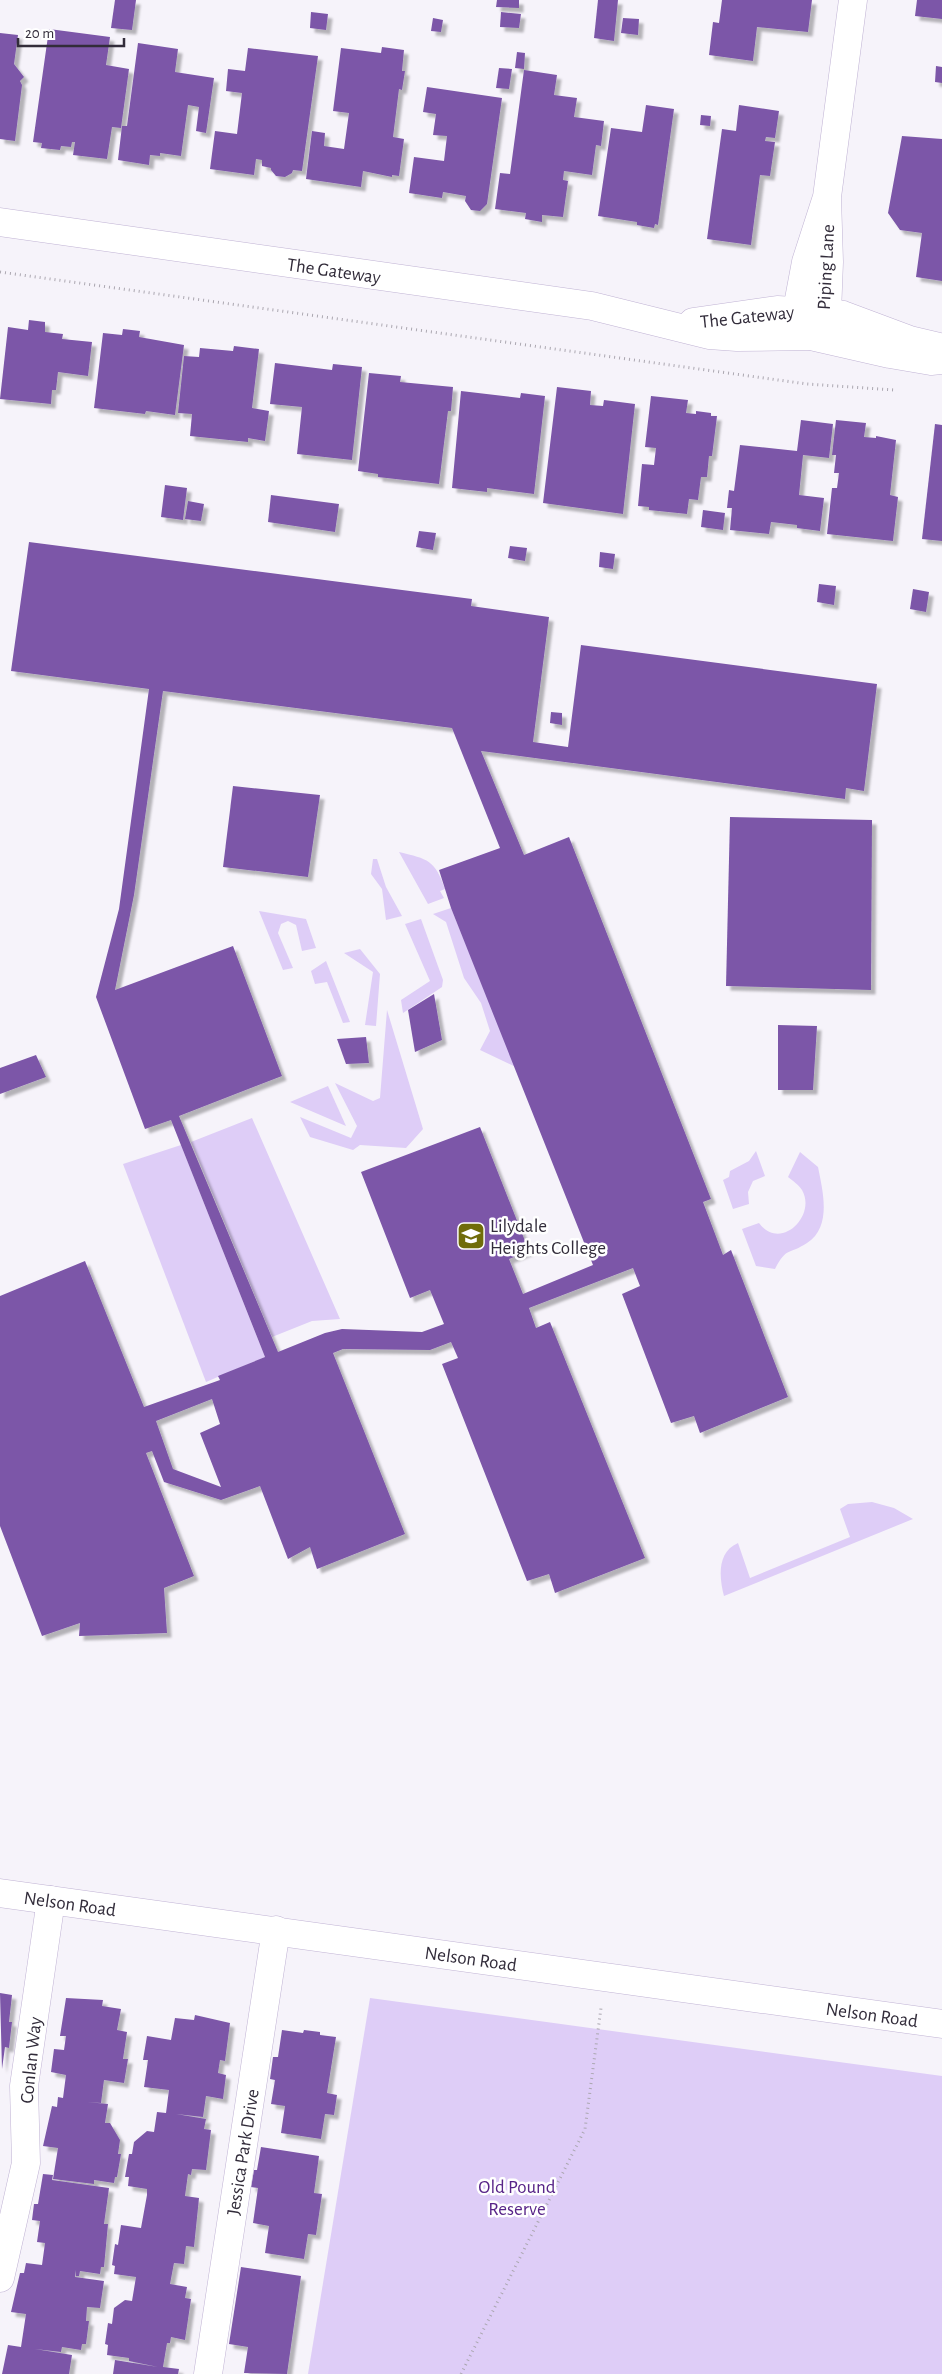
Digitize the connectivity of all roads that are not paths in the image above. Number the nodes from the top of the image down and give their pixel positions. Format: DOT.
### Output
graph roads {
  1 [pos="853,0"];
  2 [pos="827,197"];
  3 [pos="0,222"];
  4 [pos="797,310"];
  5 [pos="827,313"];
  6 [pos="667,324"];
  7 [pos="811,336"];
  8 [pos="942,348"];
  9 [pos="942,360"];
  10 [pos="0,1893"];
  11 [pos="51,1900"];
  12 [pos="276,1930"];
  13 [pos="942,2024"];
  14 [pos="0,2278"];
  15 [pos="208,2374"];
  1 -- 2 [label="street, Piping Lane"];
  2 -- 4 [label="street, Piping Lane"];
  2 -- 5 [label="street, Piping Lane"];
  3 -- 6 [label="street, The Gateway"];
  4 -- 5 [label="street, The Gateway"];
  4 -- 6 [label="street, The Gateway"];
  4 -- 7 [label="street, Piping Lane"];
  5 -- 7 [label="street, Piping Lane"];
  5 -- 8 [label="street, The Gateway"];
  6 -- 7 [label="street, The Gateway"];
  7 -- 9 [label="street, The Gateway"];
  10 -- 11 [label="street, Nelson Road"];
  11 -- 12 [label="street, Nelson Road"];
  11 -- 14 [label="street, Conlan Way"];
  12 -- 13 [label="street, Nelson Road"];
  12 -- 15 [label="street, Jessica Park Drive"];
}
